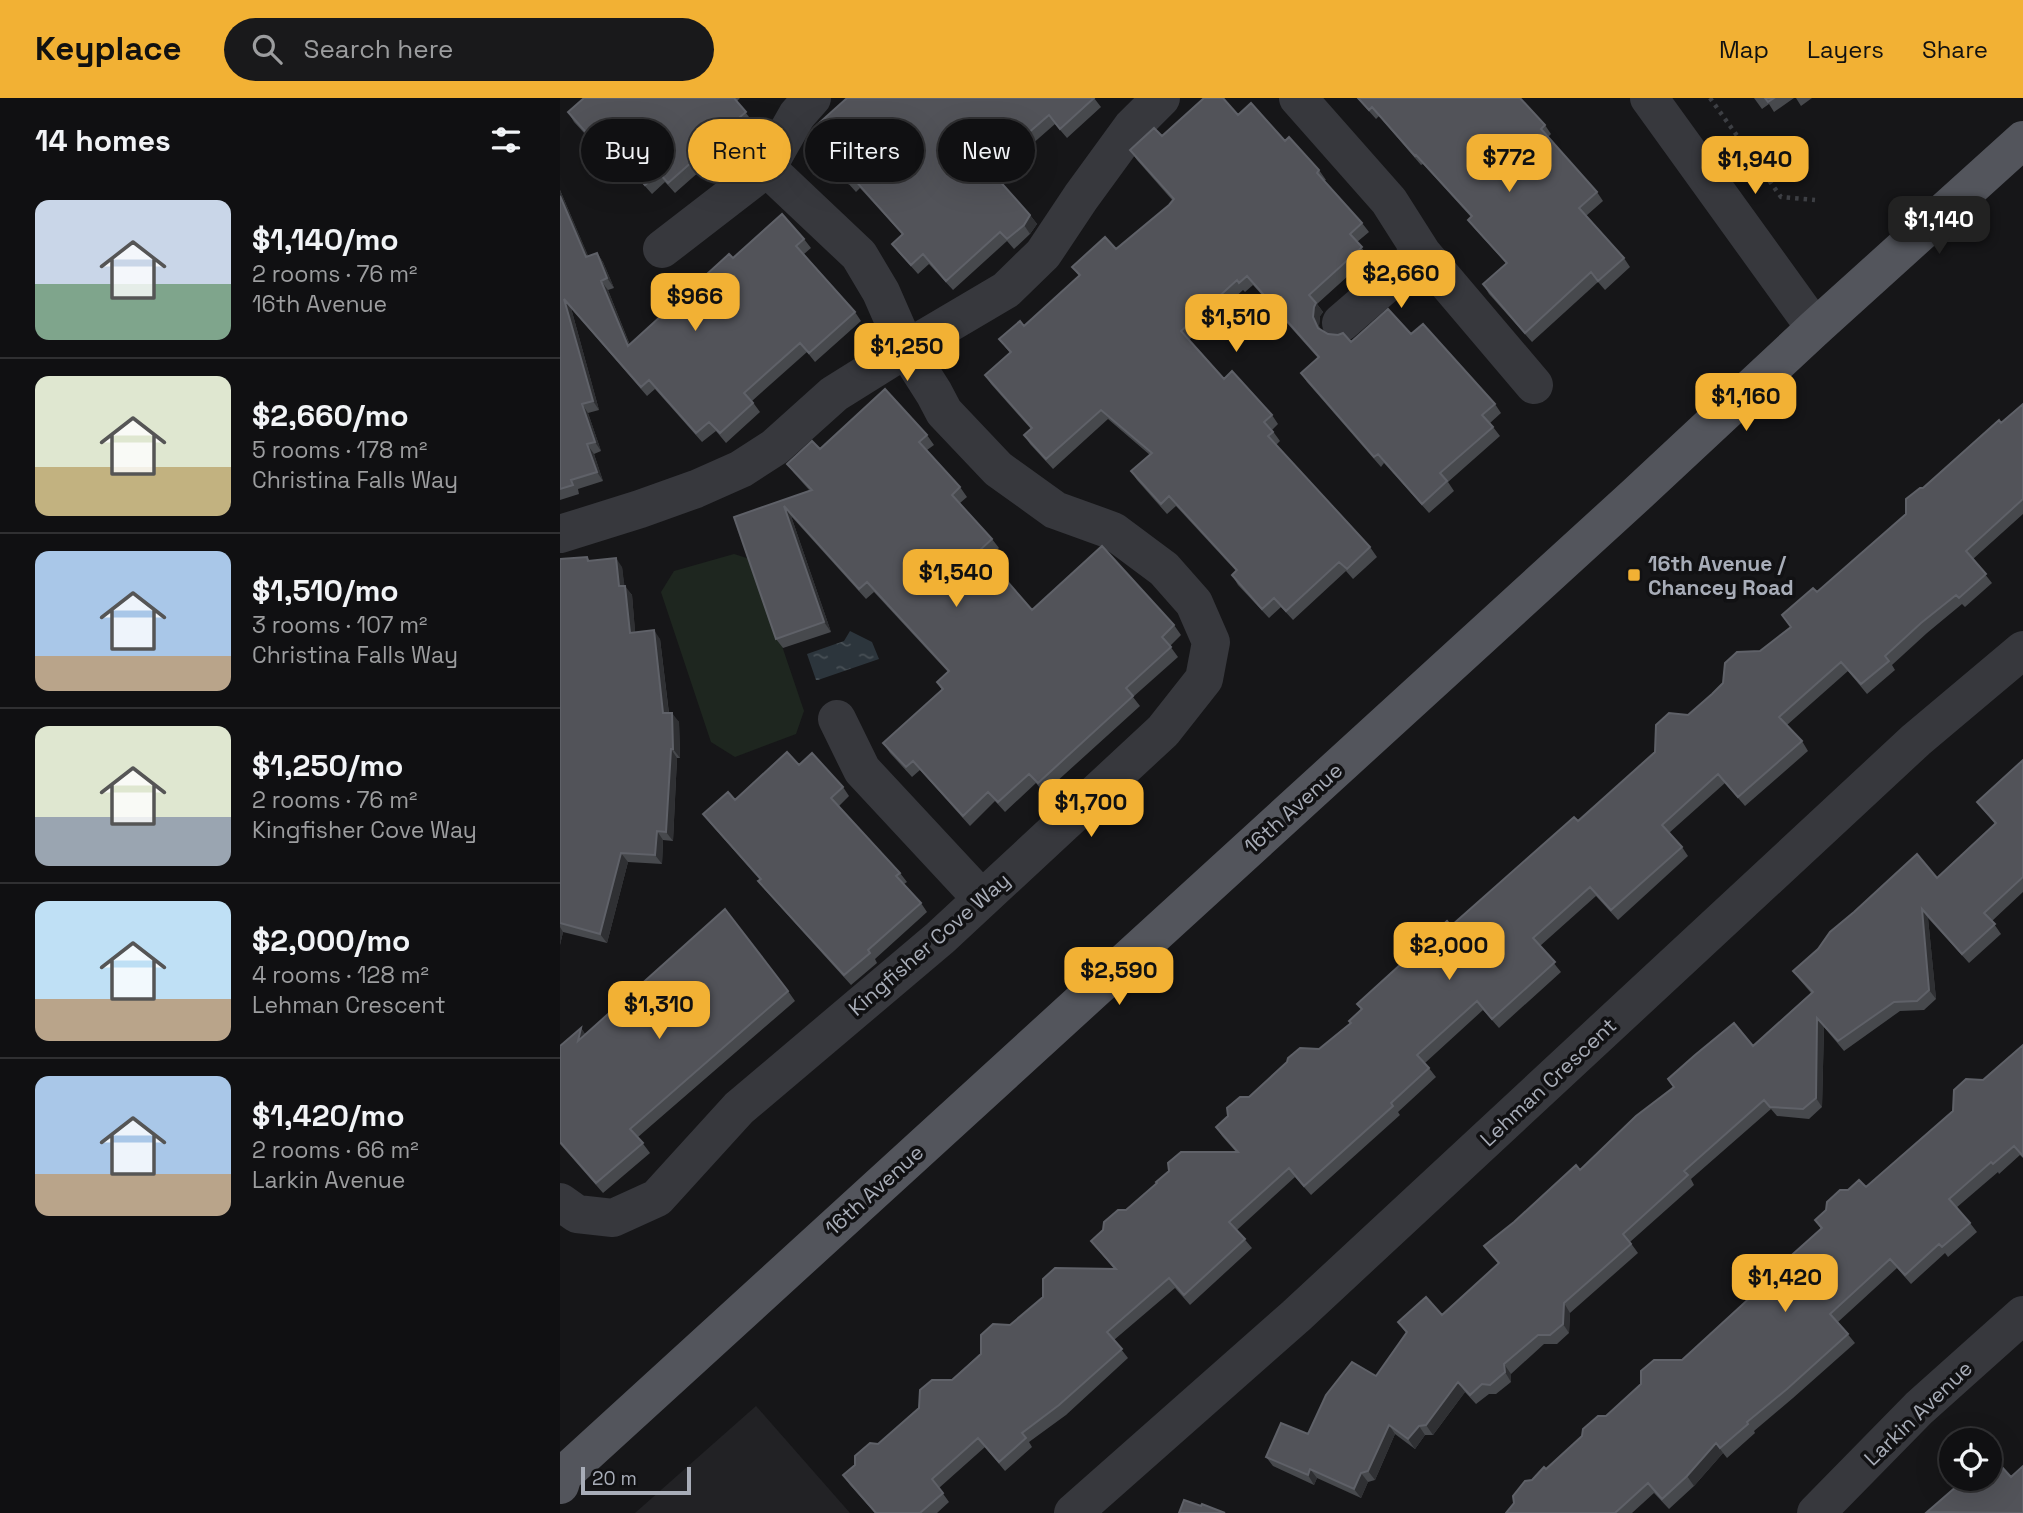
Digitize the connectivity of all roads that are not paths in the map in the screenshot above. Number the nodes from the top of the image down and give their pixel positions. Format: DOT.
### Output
graph roads {
  1 [pos="813,98"];
  2 [pos="1161,98"];
  3 [pos="1298,98"];
  4 [pos="1649,98"];
  5 [pos="791,126"];
  6 [pos="2023,140"];
  7 [pos="749,182"];
  8 [pos="782,182"];
  9 [pos="662,249"];
  10 [pos="1422,253"];
  11 [pos="1341,323"];
  12 [pos="1815,328"];
  13 [pos="906,349"];
  14 [pos="1534,385"];
  15 [pos="560,534"];
  16 [pos="2023,650"];
  17 [pos="837,719"];
  18 [pos="982,899"];
  19 [pos="560,1202"];
  20 [pos="2023,1315"];
  21 [pos="561,1479"];
  22 [pos="1073,1513"];
  23 [pos="1816,1513"];
  1 -- 5 [label="street"];
  2 -- 13 [label="street"];
  3 -- 10 [label="street"];
  4 -- 12 [label="street"];
  6 -- 12 [label="main road, 16th Avenue"];
  7 -- 9 [label="street"];
  8 -- 13 [label="street, Kingfisher Cove Way"];
  10 -- 11 [label="street"];
  10 -- 14 [label="street"];
  12 -- 21 [label="main road, 16th Avenue"];
  13 -- 15 [label="street"];
  13 -- 18 [label="street, Kingfisher Cove Way"];
  16 -- 22 [label="street, Lehman Crescent"];
  17 -- 18 [label="street"];
  18 -- 19 [label="street, Kingfisher Cove Way"];
  20 -- 23 [label="street, Larkin Avenue"];
}
